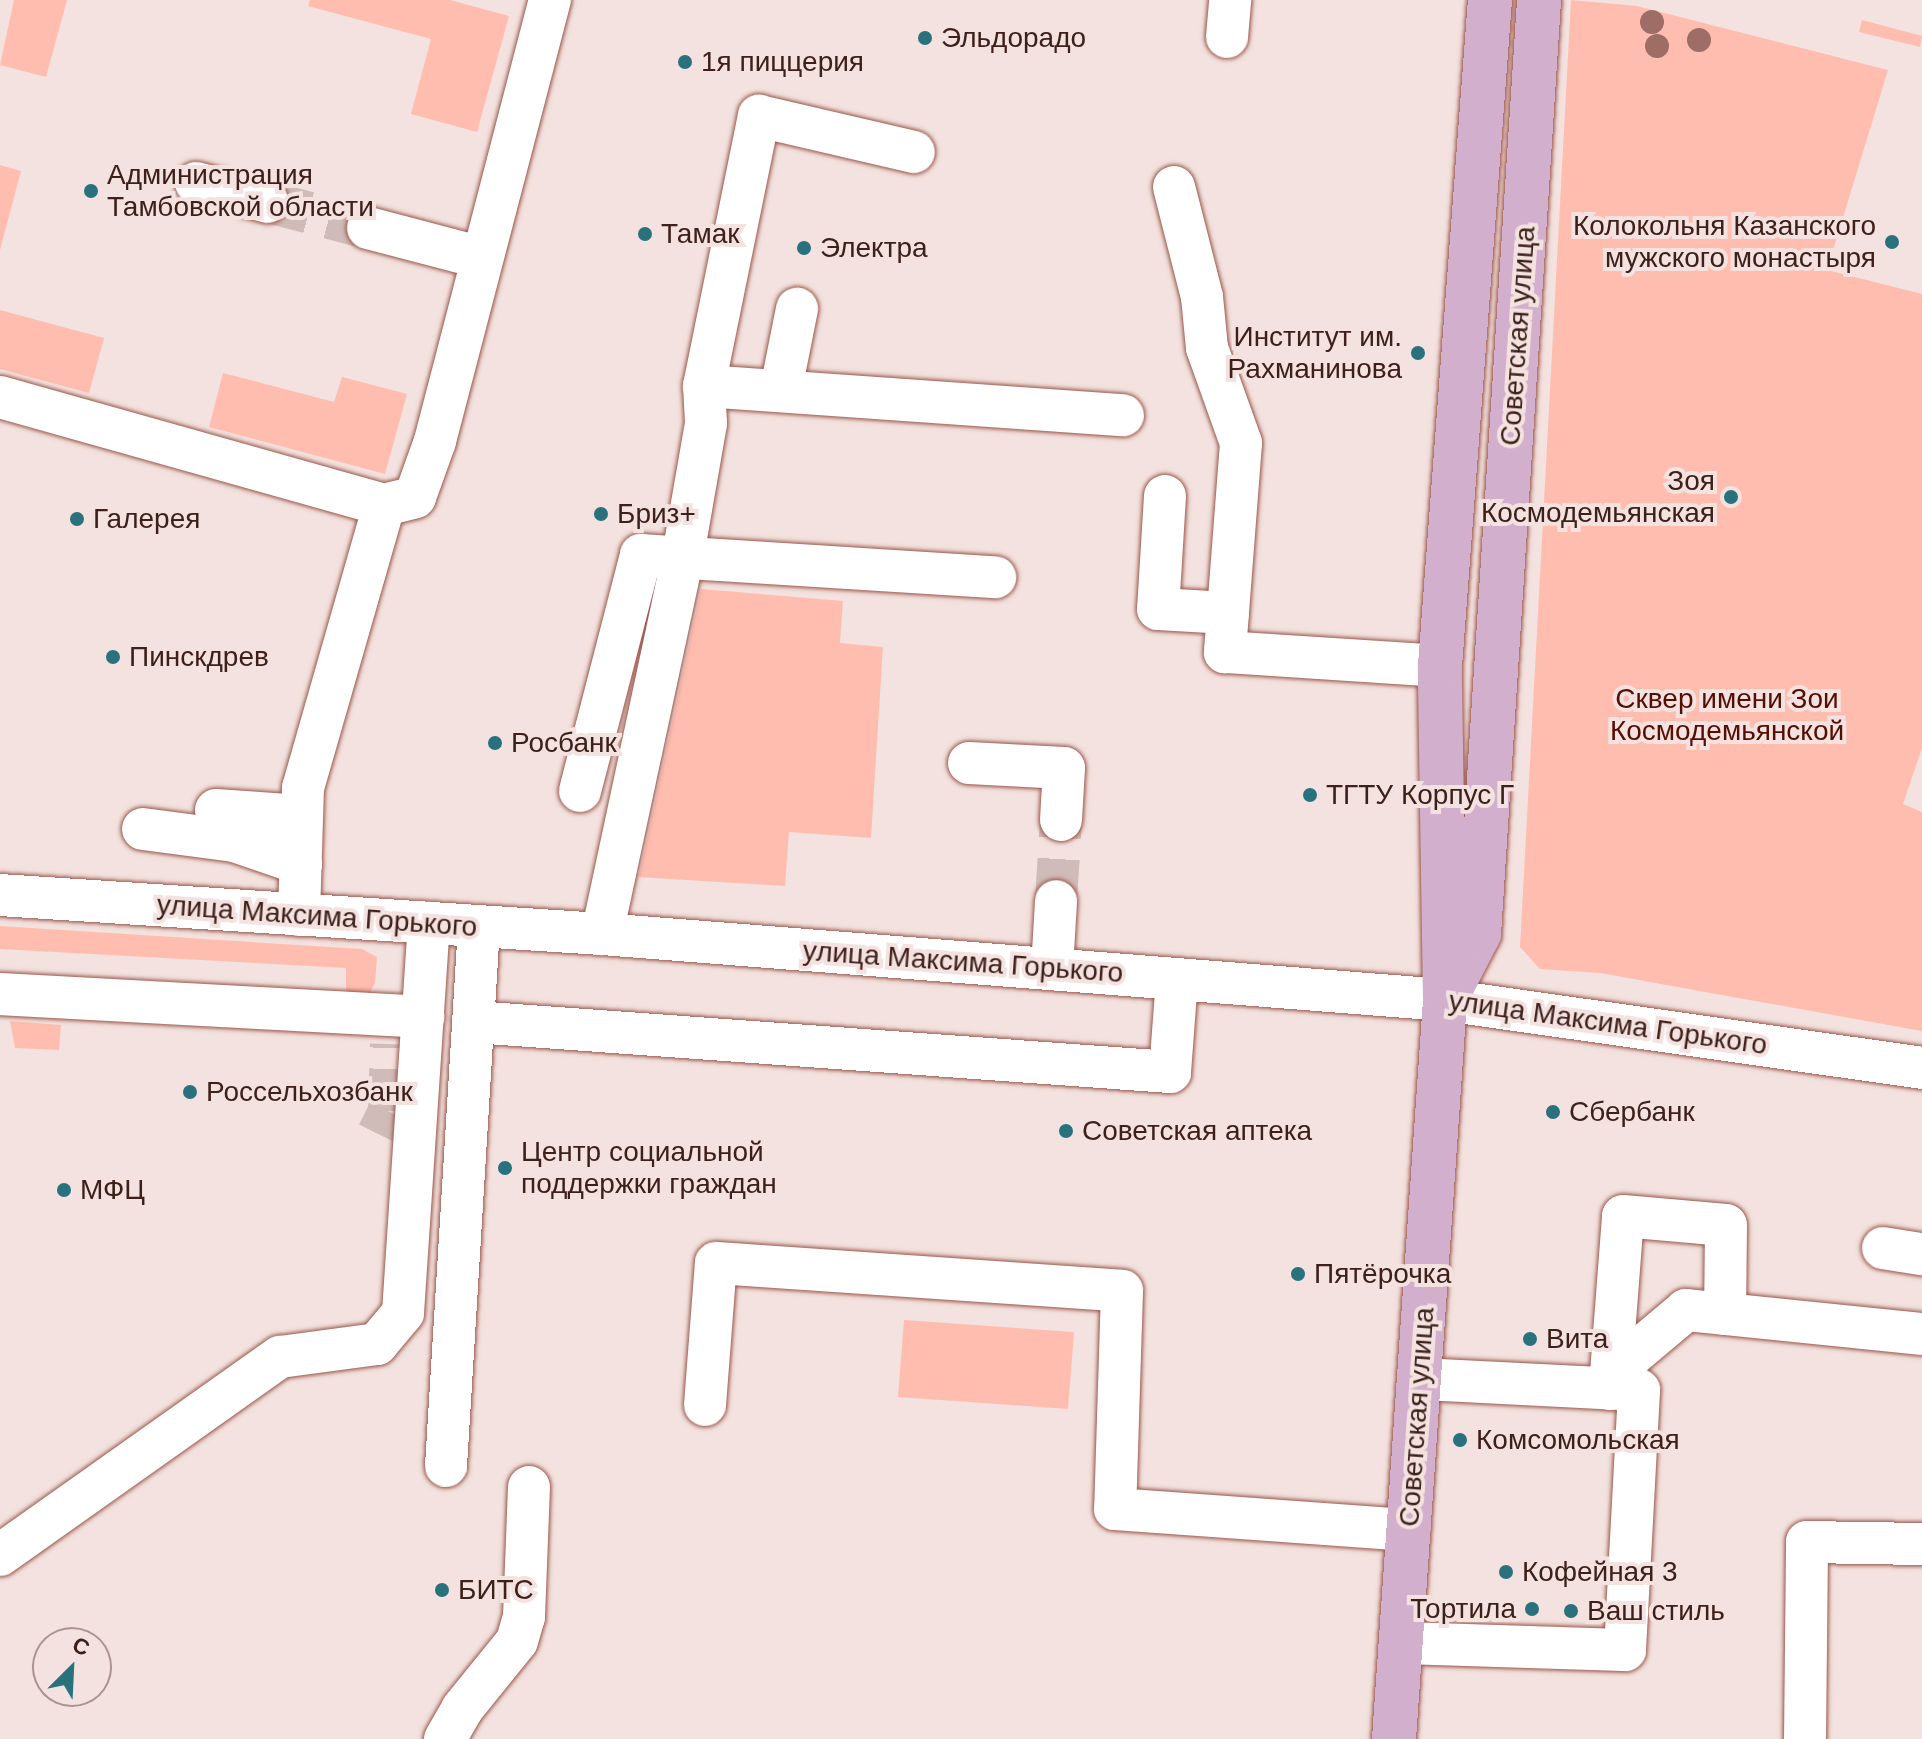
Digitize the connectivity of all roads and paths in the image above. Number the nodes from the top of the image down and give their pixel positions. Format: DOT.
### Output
graph roads {
  1 [pos="550,0"];
  2 [pos="1490,0"];
  3 [pos="1539,0"];
  4 [pos="914,152"];
  5 [pos="196,183"];
  6 [pos="1174,187"];
  7 [pos="268,202"];
  8 [pos="368,228"];
  9 [pos="482,258"];
  10 [pos="797,309"];
  11 [pos="704,386"];
  12 [pos="781,389"];
  13 [pos="0,397"];
  14 [pos="1123,415"];
  15 [pos="1165,496"];
  16 [pos="384,505"];
  17 [pos="682,561"];
  18 [pos="995,577"];
  19 [pos="1228,613"];
  20 [pos="1440,666"];
  21 [pos="969,763"];
  22 [pos="580,791"];
  23 [pos="216,810"];
  24 [pos="302,816"];
  25 [pos="1061,820"];
  26 [pos="143,829"];
  27 [pos="301,864"];
  28 [pos="0,895"];
  29 [pos="1056,901"];
  30 [pos="299,915"];
  31 [pos="429,923"];
  32 [pos="479,926"];
  33 [pos="602,934"];
  34 [pos="1052,969"];
  35 [pos="1177,979"];
  36 [pos="0,994"];
  37 [pos="1445,1000"];
  38 [pos="474,1022"];
  39 [pos="402,1026"];
  40 [pos="1922,1068"];
  41 [pos="1725,1314"];
  42 [pos="1922,1334"];
  43 [pos="1420,1379"];
  44 [pos="1610,1381"];
  45 [pos="705,1405"];
  46 [pos="446,1466"];
  47 [pos="529,1487"];
  48 [pos="1409,1530"];
  49 [pos="1922,1544"];
  50 [pos="0,1555"];
  51 [pos="1401,1643"];
  52 [pos="445,1739"];
  53 [pos="1394,1739"];
  54 [pos="1805,1739"];
  1 -- 9 [label="street"];
  2 -- 20 [label="main road, Советская улица"];
  3 -- 37 [label="main road, Советская улица"];
  4 -- 11 [label="street"];
  5 -- 7 [label="street"];
  6 -- 19 [label="street"];
  8 -- 9 [label="street"];
  9 -- 16 [label="street"];
  10 -- 12 [label="street"];
  11 -- 12 [label="street"];
  11 -- 17 [label="street"];
  12 -- 14 [label="street"];
  13 -- 16 [label="street"];
  15 -- 19 [label="street"];
  16 -- 24 [label="street"];
  17 -- 18 [label="street"];
  17 -- 22 [label="street"];
  17 -- 33 [label="street"];
  19 -- 20 [label="street"];
  20 -- 37 [label="main road, Советская улица"];
  21 -- 25 [label="street"];
  23 -- 24 [label="street"];
  24 -- 27 [label="street"];
  26 -- 27 [label="street"];
  27 -- 30 [label="street"];
  28 -- 30 [label="street, улица Максима Горького"];
  29 -- 34 [label="street"];
  30 -- 31 [label="street, улица Максима Горького"];
  31 -- 32 [label="street, улица Максима Горького"];
  31 -- 39 [label="street"];
  32 -- 33 [label="street, улица Максима Горького"];
  32 -- 38 [label="street"];
  33 -- 34 [label="street, улица Максима Горького"];
  34 -- 35 [label="street, улица Максима Горького"];
  35 -- 37 [label="street, улица Максима Горького"];
  35 -- 38 [label="street"];
  36 -- 39 [label="street"];
  37 -- 40 [label="street, улица Максима Горького"];
  37 -- 43 [label="main road, Советская улица"];
  38 -- 46 [label="street"];
  39 -- 50 [label="street"];
  41 -- 42 [label="street"];
  41 -- 44 [label="street"];
  41 -- 44 [label="street"];
  43 -- 44 [label="street"];
  43 -- 48 [label="main road, Советская улица"];
  44 -- 51 [label="street"];
  45 -- 48 [label="street"];
  47 -- 52 [label="street"];
  48 -- 51 [label="main road, Советская улица"];
  49 -- 54 [label="street"];
  51 -- 53 [label="main road, Советская улица"];
}
